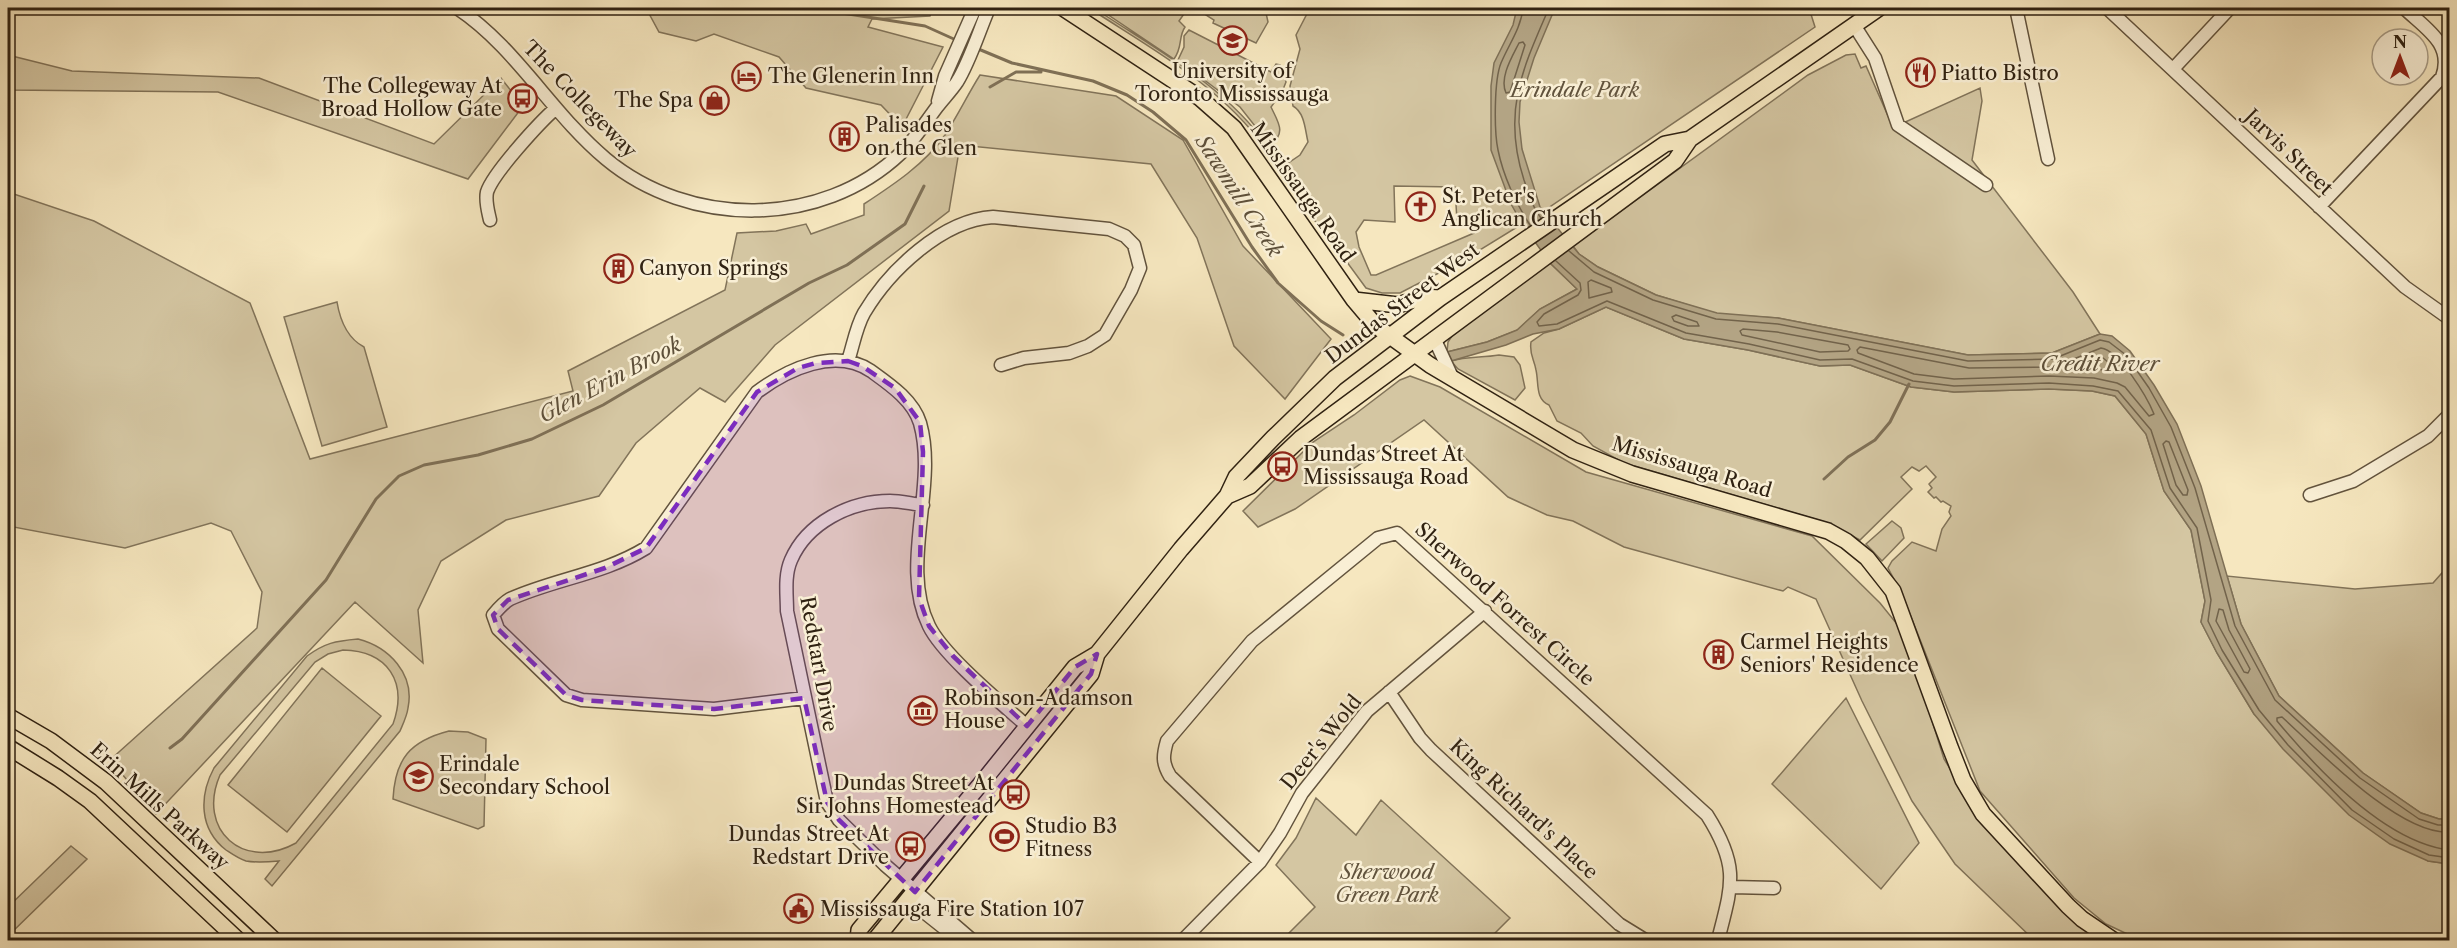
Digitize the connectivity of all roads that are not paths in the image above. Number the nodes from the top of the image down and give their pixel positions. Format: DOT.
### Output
graph roads {
  1 [pos="457,8"];
  2 [pos="1063,8"];
  3 [pos="1879,8"];
  4 [pos="2016,8"];
  5 [pos="2107,8"];
  6 [pos="2230,8"];
  7 [pos="2404,8"];
  8 [pos="974,10"];
  9 [pos="987,12"];
  10 [pos="1854,25"];
  11 [pos="2173,69"];
  12 [pos="556,108"];
  13 [pos="936,108"];
  14 [pos="1690,139"];
  15 [pos="2048,159"];
  16 [pos="1986,185"];
  17 [pos="2319,207"];
  18 [pos="490,220"];
  19 [pos="1440,298"];
  20 [pos="1354,300"];
  21 [pos="2450,319"];
  22 [pos="1389,335"];
  23 [pos="1434,338"];
  24 [pos="1414,353"];
  25 [pos="848,361"];
  26 [pos="1001,365"];
  27 [pos="1452,377"];
  28 [pos="2450,414"];
  29 [pos="2310,495"];
  30 [pos="1227,496"];
  31 [pos="922,505"];
  32 [pos="1485,611"];
  33 [pos="1098,654"];
  34 [pos="1389,692"];
  35 [pos="804,698"];
  36 [pos="8,716"];
  37 [pos="1027,726"];
  38 [pos="8,747"];
  39 [pos="1260,862"];
  40 [pos="901,880"];
  41 [pos="1731,887"];
  42 [pos="1774,888"];
  43 [pos="915,892"];
  44 [pos="238,940"];
  45 [pos="274,940"];
  46 [pos="858,940"];
  47 [pos="876,940"];
  48 [pos="959,940"];
  49 [pos="972,940"];
  50 [pos="1183,940"];
  51 [pos="1645,940"];
  52 [pos="1718,940"];
  53 [pos="2113,940"];
  1 -- 12 [label="street, The Collegeway"];
  2 -- 20 [label="main road, Mississauga Road"];
  3 -- 10 [label="main road, Dundas Street West"];
  4 -- 15 [label="street"];
  5 -- 11 [label="street, Jarvis Street"];
  6 -- 11 [label="street"];
  7 -- 17 [label="street"];
  8 -- 13 [label="street, The Collegeway"];
  9 -- 13 [label="street, The Collegeway"];
  10 -- 14 [label="main road, Dundas Street West"];
  10 -- 16 [label="street"];
  11 -- 17 [label="street, Jarvis Street"];
  12 -- 13 [label="street, The Collegeway"];
  12 -- 18 [label="street"];
  14 -- 19 [label="main road, Dundas Street West"];
  14 -- 23 [label="main road, Dundas Street West"];
  17 -- 21 [label="street, Jarvis Street"];
  19 -- 20 [label="main road"];
  19 -- 22 [label="main road, Dundas Street West"];
  20 -- 22 [label="main road, Mississauga Road"];
  22 -- 24 [label="main road, Mississauga Road"];
  22 -- 30 [label="main road, Dundas Street West"];
  23 -- 24 [label="main road, Dundas Street West"];
  23 -- 27 [label="street"];
  24 -- 27 [label="main road, Mississauga Road"];
  24 -- 30 [label="main road, Dundas Street West"];
  25 -- 26 [label="street"];
  25 -- 31 [label="street"];
  25 -- 35 [label="street"];
  27 -- 53 [label="main road, Mississauga Road"];
  28 -- 29 [label="street"];
  30 -- 33 [label="main road, Dundas Street West"];
  31 -- 35 [label="street, Redstart Drive"];
  31 -- 37 [label="street"];
  32 -- 34 [label="street, Deer's Wold"];
  32 -- 39 [label="street, Sherwood Forrest Circle"];
  32 -- 41 [label="street, Sherwood Forrest Circle"];
  33 -- 37 [label="main road, Dundas Street West"];
  33 -- 43 [label="main road, Dundas Street West"];
  34 -- 39 [label="street, Deer's Wold"];
  34 -- 51 [label="street, King Richard's Place"];
  35 -- 40 [label="street, Redstart Drive"];
  36 -- 45 [label="main road, Erin Mills Parkway"];
  37 -- 40 [label="main road, Dundas Street West"];
  38 -- 44 [label="main road"];
  39 -- 50 [label="street, Deer's Wold"];
  40 -- 43 [label="street, Redstart Drive"];
  40 -- 46 [label="main road, Dundas Street West"];
  41 -- 42 [label="street"];
  41 -- 52 [label="street, Sherwood Forrest Circle"];
  43 -- 47 [label="main road, Dundas Street West"];
  43 -- 48 [label="street"];
  43 -- 49 [label="street, Redstart Drive"];
}
